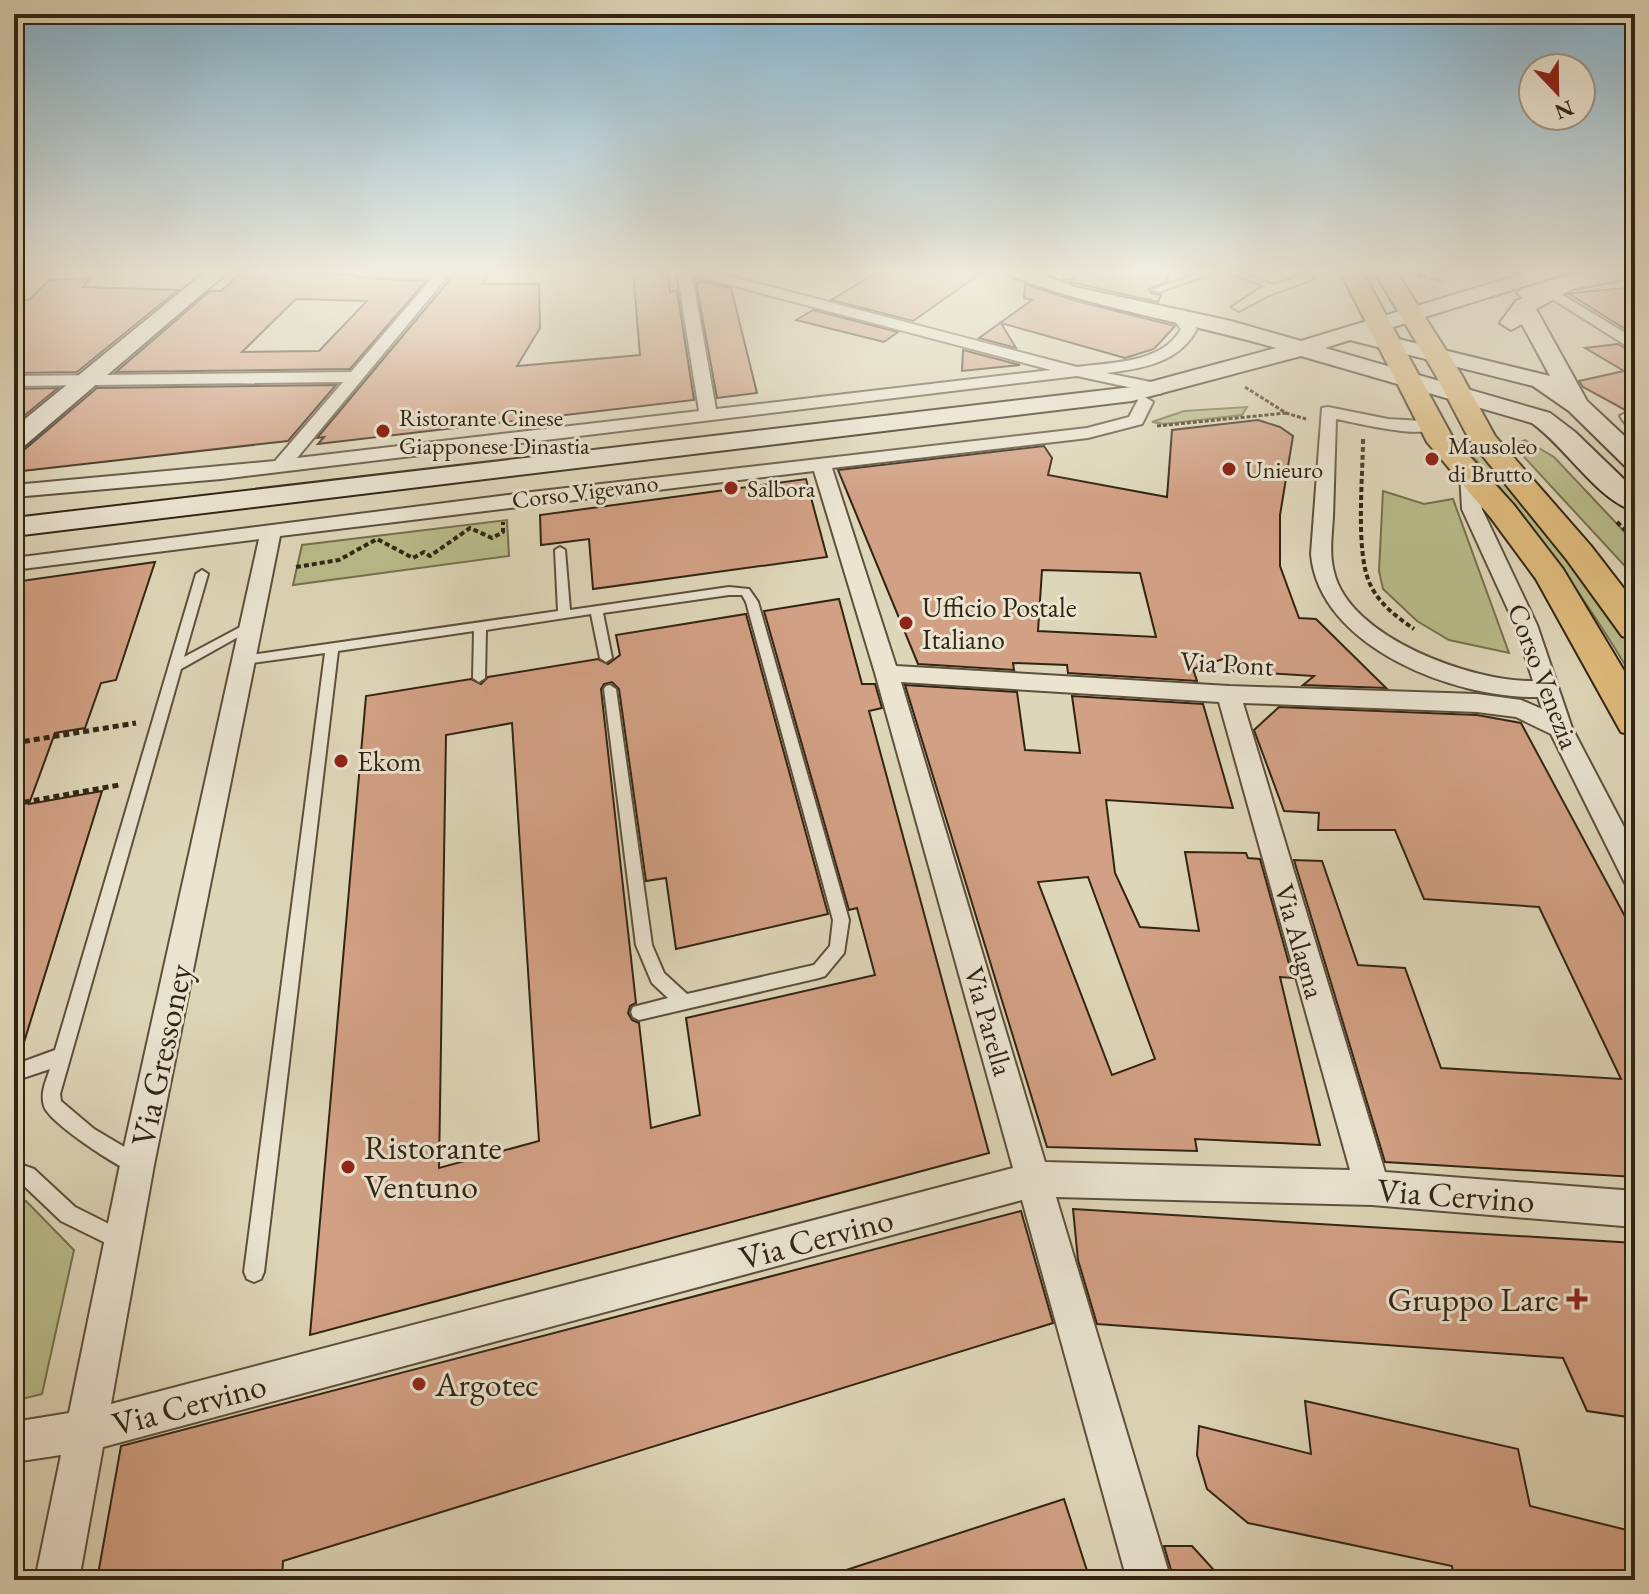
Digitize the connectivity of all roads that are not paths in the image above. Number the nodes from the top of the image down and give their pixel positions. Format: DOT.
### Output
graph roads {
  1 [pos="129,345"];
  2 [pos="380,345"];
  3 [pos="697,345"];
  4 [pos="978,345"];
  5 [pos="1176,345"];
  6 [pos="1289,345"];
  7 [pos="1321,345"];
  8 [pos="1335,345"];
  9 [pos="1388,345"];
  10 [pos="1412,345"];
  11 [pos="1432,345"];
  12 [pos="1537,345"];
  13 [pos="1309,351"];
  14 [pos="1437,354"];
  15 [pos="1079,372"];
  16 [pos="352,377"];
  17 [pos="1408,379"];
  18 [pos="87,380"];
  19 [pos="14,381"];
  20 [pos="1460,394"];
  21 [pos="1147,404"];
  22 [pos="1578,406"];
  23 [pos="709,417"];
  24 [pos="1433,426"];
  25 [pos="14,441"];
  26 [pos="1635,461"];
  27 [pos="821,464"];
  28 [pos="281,466"];
  29 [pos="1469,472"];
  30 [pos="221,473"];
  31 [pos="164,479"];
  32 [pos="14,491"];
  33 [pos="314,491"];
  34 [pos="14,502"];
  35 [pos="1635,503"];
  36 [pos="14,527"];
  37 [pos="271,531"];
  38 [pos="560,550"];
  39 [pos="14,564"];
  40 [pos="202,574"];
  41 [pos="596,609"];
  42 [pos="564,614"];
  43 [pos="480,626"];
  44 [pos="250,627"];
  45 [pos="1635,628"];
  46 [pos="332,647"];
  47 [pos="606,658"];
  48 [pos="244,660"];
  49 [pos="1422,664"];
  50 [pos="175,667"];
  51 [pos="887,673"];
  52 [pos="479,678"];
  53 [pos="610,689"];
  54 [pos="1548,689"];
  55 [pos="1229,694"];
  56 [pos="1426,701"];
  57 [pos="1635,722"];
  58 [pos="1560,728"];
  59 [pos="1635,875"];
  60 [pos="684,1002"];
  61 [pos="639,1012"];
  62 [pos="62,1056"];
  63 [pos="14,1073"];
  64 [pos="137,1165"];
  65 [pos="14,1171"];
  66 [pos="1035,1179"];
  67 [pos="1372,1188"];
  68 [pos="1635,1209"];
  69 [pos="122,1241"];
  70 [pos="254,1272"];
  71 [pos="87,1431"];
  72 [pos="14,1442"];
  73 [pos="57,1580"];
  74 [pos="1149,1580"];
  1 -- 18 [label="main road"];
  2 -- 16 [label="street"];
  3 -- 23 [label="street"];
  4 -- 15 [label="street"];
  5 -- 15 [label="street, Corso Vigevano"];
  6 -- 13 [label="main road"];
  7 -- 13 [label="main road, Corso Vigevano"];
  8 -- 13 [label="main road"];
  9 -- 17 [label="main road, Corso Venezia"];
  10 -- 14 [label="main road"];
  11 -- 14 [label="main road"];
  12 -- 22 [label="main road"];
  13 -- 17 [label="main road"];
  13 -- 21 [label="main road, Corso Vigevano"];
  14 -- 20 [label="main road"];
  14 -- 22 [label="main road"];
  15 -- 21 [label="street"];
  15 -- 23 [label="street, Corso Vigevano"];
  16 -- 18 [label="street"];
  16 -- 28 [label="street"];
  17 -- 20 [label="main road"];
  17 -- 24 [label="main road, Corso Venezia"];
  18 -- 19 [label="street"];
  18 -- 25 [label="main road"];
  20 -- 35 [label="main road"];
  20 -- 45 [label="main road"];
  21 -- 27 [label="street, Corso Vigevano"];
  21 -- 33 [label="main road, Corso Vigevano"];
  22 -- 26 [label="main road"];
  23 -- 28 [label="street, Corso Vigevano"];
  24 -- 29 [label="main road, Corso Venezia"];
  24 -- 49 [label="street"];
  27 -- 37 [label="street, Corso Vigevano"];
  27 -- 51 [label="street, Via Parella"];
  28 -- 30 [label="street, Corso Vigevano"];
  29 -- 54 [label="street, Corso Venezia"];
  29 -- 57 [label="main road, Corso Venezia"];
  30 -- 31 [label="street, Corso Vigevano"];
  30 -- 33 [label="street, Corso Vigevano"];
  31 -- 32 [label="street, Corso Vigevano"];
  31 -- 34 [label="street, Corso Vigevano"];
  33 -- 36 [label="main road, Corso Vigevano"];
  37 -- 39 [label="street, Corso Vigevano"];
  37 -- 44 [label="street, Via Gressoney"];
  38 -- 42 [label="lane"];
  40 -- 50 [label="lane"];
  41 -- 42 [label="lane"];
  41 -- 47 [label="lane"];
  41 -- 60 [label="lane"];
  42 -- 43 [label="lane"];
  43 -- 46 [label="lane"];
  43 -- 52 [label="lane"];
  44 -- 48 [label="street, Via Gressoney"];
  44 -- 50 [label="lane"];
  46 -- 48 [label="lane"];
  46 -- 70 [label="lane"];
  48 -- 64 [label="street, Via Gressoney"];
  49 -- 54 [label="street"];
  49 -- 56 [label="street"];
  50 -- 62 [label="lane"];
  51 -- 55 [label="street, Via Pont"];
  51 -- 66 [label="street, Via Parella"];
  53 -- 60 [label="lane"];
  54 -- 58 [label="street, Corso Venezia"];
  55 -- 56 [label="street, Via Pont"];
  55 -- 67 [label="street, Via Alagna"];
  56 -- 58 [label="street, Via Pont"];
  58 -- 59 [label="street, Corso Venezia"];
  60 -- 61 [label="lane"];
  62 -- 63 [label="lane"];
  62 -- 64 [label="lane"];
  64 -- 69 [label="street, Via Gressoney"];
  65 -- 69 [label="lane"];
  66 -- 67 [label="street, Via Cervino"];
  66 -- 71 [label="street, Via Cervino"];
  66 -- 74 [label="street, Via Parella"];
  67 -- 68 [label="street, Via Cervino"];
  69 -- 71 [label="street, Via Gressoney"];
  71 -- 72 [label="street, Via Cervino"];
  71 -- 73 [label="street, Via Gressoney"];
}
